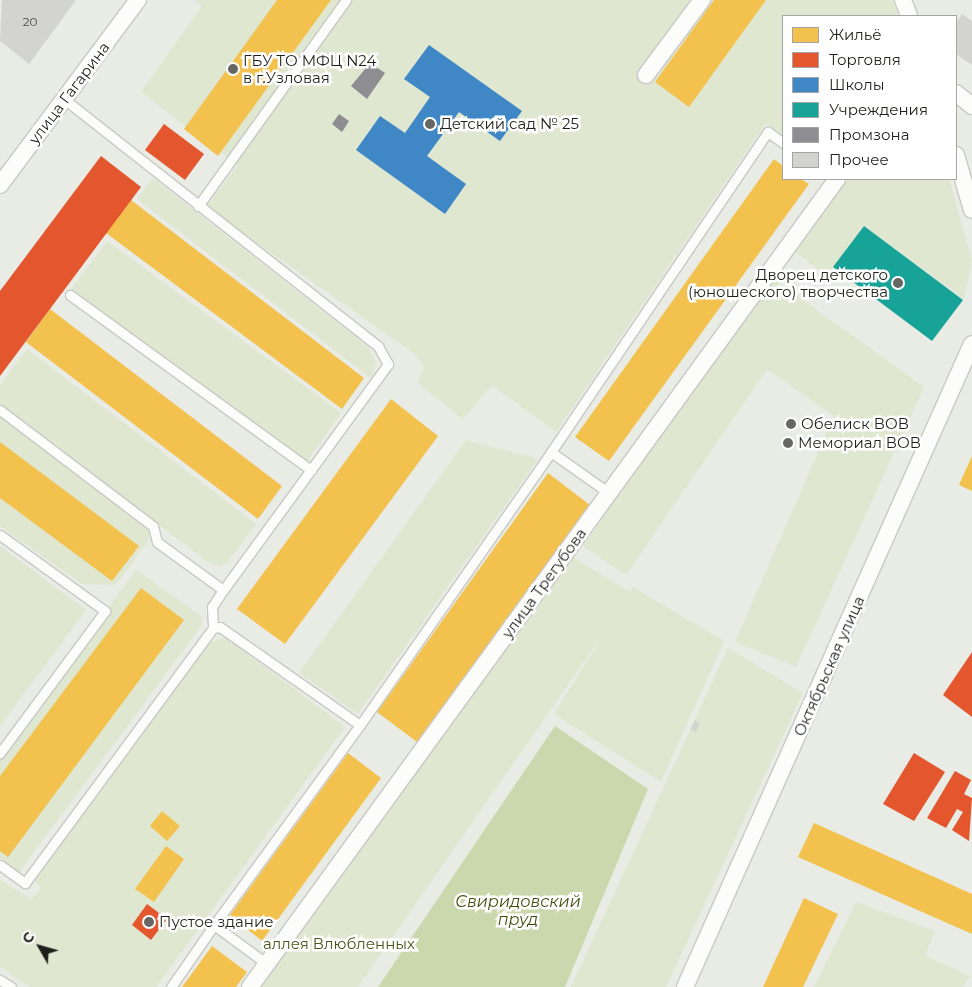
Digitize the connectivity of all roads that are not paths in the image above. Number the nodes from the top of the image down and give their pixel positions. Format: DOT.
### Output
graph roads {
  1 [pos="138,0"];
  2 [pos="346,0"];
  3 [pos="702,0"];
  4 [pos="903,0"];
  5 [pos="908,15"];
  6 [pos="646,75"];
  7 [pos="957,94"];
  8 [pos="64,99"];
  9 [pos="972,106"];
  10 [pos="782,142"];
  11 [pos="957,158"];
  12 [pos="834,180"];
  13 [pos="0,185"];
  14 [pos="198,206"];
  15 [pos="972,210"];
  16 [pos="70,295"];
  17 [pos="972,344"];
  18 [pos="0,410"];
  19 [pos="551,452"];
  20 [pos="311,470"];
  21 [pos="609,493"];
  22 [pos="0,534"];
  23 [pos="223,590"];
  24 [pos="213,628"];
  25 [pos="360,725"];
  26 [pos="0,753"];
  27 [pos="0,865"];
  28 [pos="214,925"];
  29 [pos="267,964"];
  30 [pos="0,980"];
  31 [pos="11,987"];
  32 [pos="171,987"];
  33 [pos="250,987"];
  34 [pos="685,987"];
  1 -- 8 [label="street, улица Гагарина"];
  2 -- 14 [label="lane"];
  3 -- 6 [label="street"];
  4 -- 5 [label="street"];
  7 -- 9 [label="street"];
  8 -- 13 [label="street, улица Гагарина"];
  8 -- 14 [label="lane"];
  10 -- 19 [label="lane"];
  11 -- 15 [label="street"];
  12 -- 21 [label="street, улица Трегубова"];
  14 -- 20 [label="lane"];
  16 -- 20 [label="lane"];
  17 -- 34 [label="street, Октябрьская улица"];
  18 -- 23 [label="lane"];
  19 -- 21 [label="lane"];
  19 -- 25 [label="lane"];
  20 -- 23 [label="lane"];
  21 -- 29 [label="street, улица Трегубова"];
  22 -- 26 [label="lane"];
  23 -- 24 [label="lane"];
  24 -- 25 [label="lane"];
  24 -- 27 [label="lane"];
  25 -- 28 [label="lane"];
  28 -- 29 [label="lane"];
  28 -- 32 [label="lane"];
  29 -- 33 [label="street, улица Трегубова"];
  30 -- 31 [label="lane"];
}
